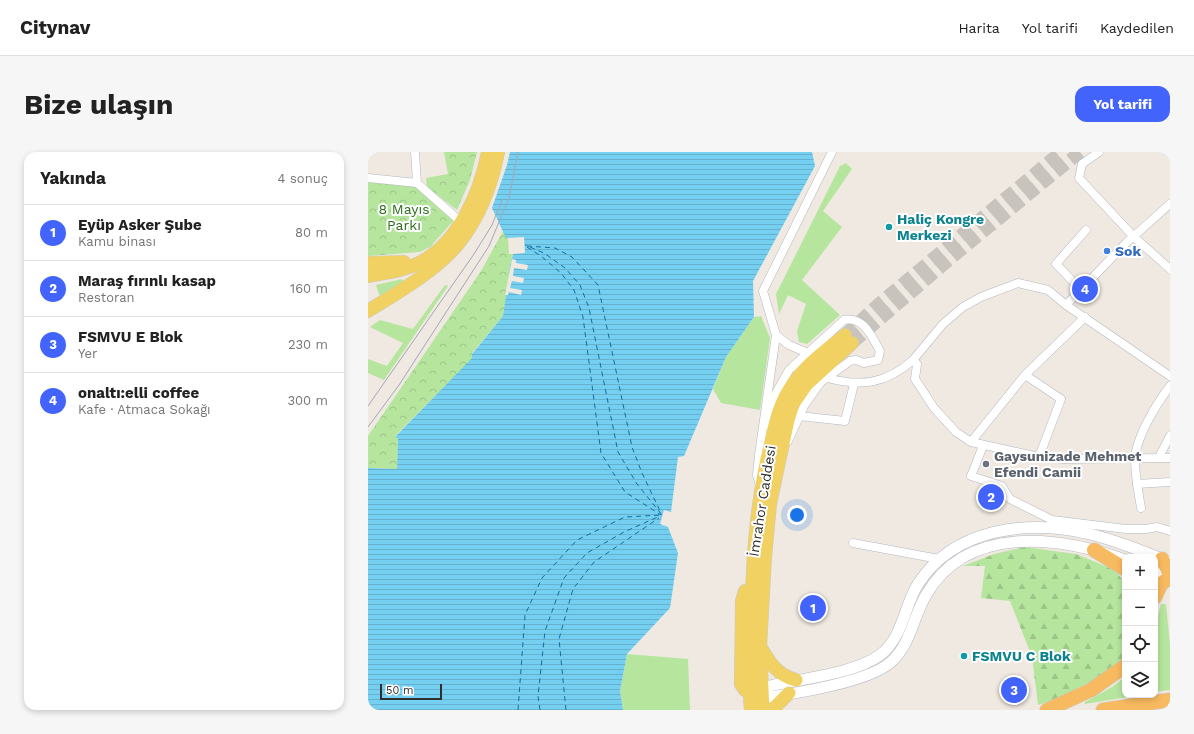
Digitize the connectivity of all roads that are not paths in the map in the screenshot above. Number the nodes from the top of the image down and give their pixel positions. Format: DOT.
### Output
graph roads {
  1 [pos="415,152"];
  2 [pos="488,152"];
  3 [pos="498,152"];
  4 [pos="832,152"];
  5 [pos="1099,152"];
  6 [pos="368,178"];
  7 [pos="417,183"];
  8 [pos="1170,204"];
  9 [pos="460,222"];
  10 [pos="1086,230"];
  11 [pos="1134,237"];
  12 [pos="430,257"];
  13 [pos="368,263"];
  14 [pos="1170,269"];
  15 [pos="368,276"];
  16 [pos="1081,290"];
  17 [pos="1066,305"];
  18 [pos="368,311"];
  19 [pos="1084,317"];
  20 [pos="776,335"];
  21 [pos="808,353"];
  22 [pos="913,360"];
  23 [pos="1025,375"];
  24 [pos="1170,376"];
  25 [pos="827,378"];
  26 [pos="854,384"];
  27 [pos="1170,386"];
  28 [pos="799,416"];
  29 [pos="764,427"];
  30 [pos="1170,436"];
  31 [pos="971,442"];
  32 [pos="983,446"];
  33 [pos="1039,457"];
  34 [pos="1159,457"];
  35 [pos="1135,458"];
  36 [pos="1170,458"];
  37 [pos="775,474"];
  38 [pos="1170,482"];
  39 [pos="1137,484"];
  40 [pos="761,492"];
  41 [pos="1141,508"];
  42 [pos="1052,524"];
  43 [pos="1170,531"];
  44 [pos="853,543"];
  45 [pos="1094,550"];
  46 [pos="939,559"];
  47 [pos="1122,559"];
  48 [pos="1162,564"];
  49 [pos="1122,567"];
  50 [pos="1170,577"];
  51 [pos="1158,590"];
  52 [pos="760,647"];
  53 [pos="1122,668"];
  54 [pos="796,680"];
  55 [pos="790,693"];
  56 [pos="759,698"];
  57 [pos="1170,700"];
  58 [pos="751,710"];
  59 [pos="772,710"];
  60 [pos="1047,710"];
  61 [pos="1103,710"];
  1 -- 7 [label="street"];
  2 -- 9 [label="main road"];
  3 -- 18 [label="main road"];
  4 -- 20 [label="street"];
  5 -- 11 [label="street"];
  6 -- 7 [label="street"];
  7 -- 9 [label="street"];
  8 -- 11 [label="street"];
  9 -- 12 [label="main road"];
  10 -- 16 [label="street"];
  11 -- 14 [label="street"];
  11 -- 16 [label="street"];
  12 -- 13 [label="main road"];
  12 -- 15 [label="main road"];
  16 -- 17 [label="street"];
  17 -- 19 [label="street"];
  17 -- 22 [label="street"];
  19 -- 23 [label="street"];
  19 -- 24 [label="street"];
  20 -- 21 [label="street"];
  20 -- 29 [label="street"];
  21 -- 25 [label="street"];
  21 -- 29 [label="street"];
  22 -- 26 [label="street"];
  22 -- 31 [label="street"];
  23 -- 31 [label="street"];
  23 -- 33 [label="street"];
  25 -- 26 [label="street"];
  25 -- 28 [label="street"];
  26 -- 28 [label="street"];
  27 -- 35 [label="street"];
  28 -- 37 [label="street"];
  29 -- 40 [label="street"];
  30 -- 34 [label="street"];
  31 -- 32 [label="street"];
  32 -- 33 [label="street"];
  32 -- 42 [label="street"];
  33 -- 35 [label="street"];
  34 -- 35 [label="street"];
  34 -- 36 [label="street"];
  35 -- 39 [label="street"];
  37 -- 40 [label="main road, İmrahor Caddesi"];
  37 -- 52 [label="main road, İmrahor Caddesi"];
  38 -- 39 [label="street"];
  39 -- 41 [label="street"];
  40 -- 56 [label="main road, İmrahor Caddesi"];
  42 -- 43 [label="street"];
  42 -- 46 [label="main road"];
  42 -- 48 [label="main road"];
  44 -- 46 [label="street"];
  45 -- 47 [label="main road"];
  45 -- 49 [label="highway"];
  45 -- 55 [label="main road"];
  46 -- 54 [label="main road"];
  48 -- 50 [label="highway"];
  50 -- 51 [label="highway"];
  52 -- 54 [label="main road"];
  52 -- 56 [label="main road, İmrahor Caddesi"];
  53 -- 60 [label="highway"];
  54 -- 56 [label="main road"];
  55 -- 56 [label="main road"];
  55 -- 59 [label="main road"];
  56 -- 58 [label="main road, İmrahor Caddesi"];
  57 -- 61 [label="highway"];
}
